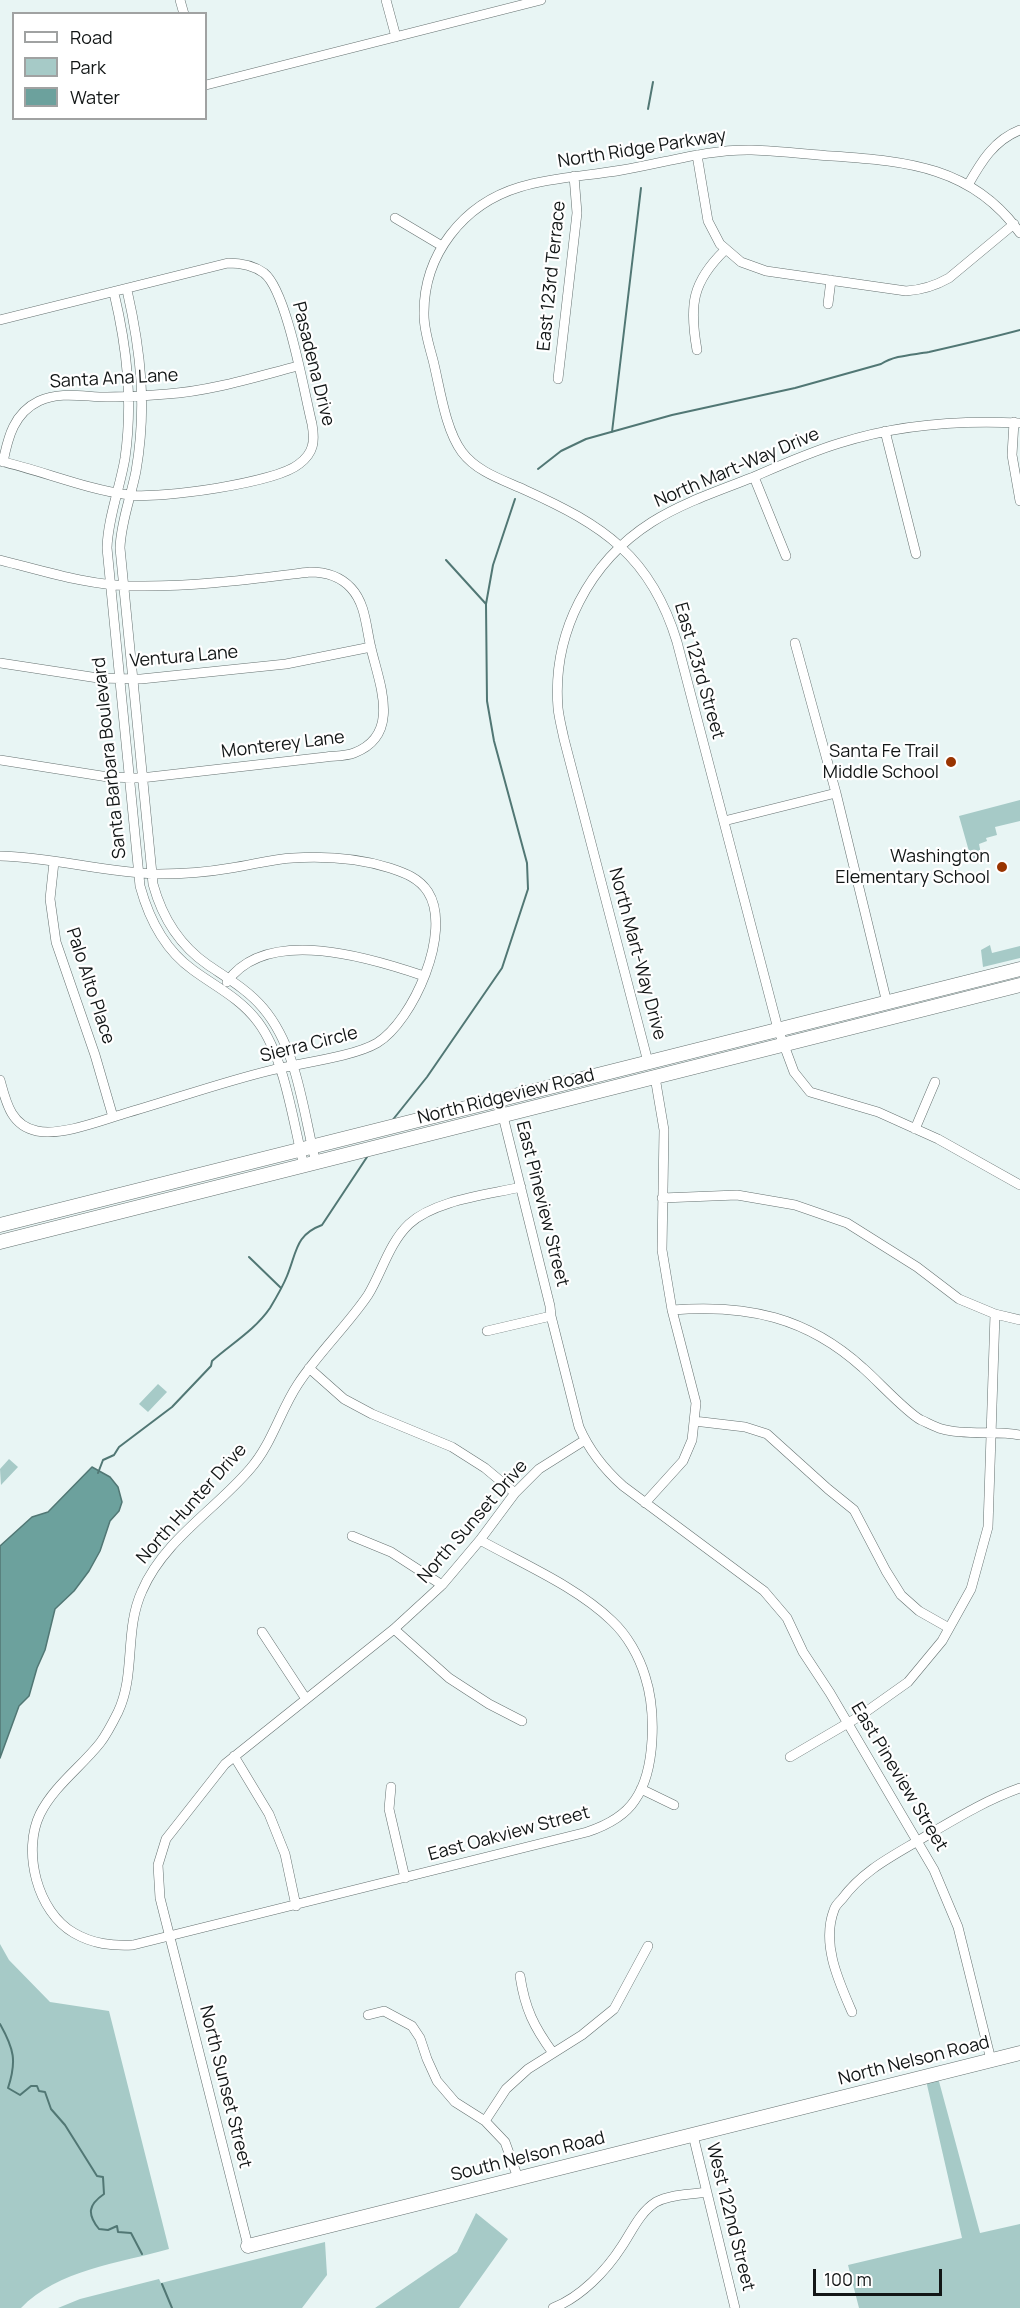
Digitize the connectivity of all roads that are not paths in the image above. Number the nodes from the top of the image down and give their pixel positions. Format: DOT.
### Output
graph roads {
  1 [pos="386,0"];
  2 [pos="541,0"];
  3 [pos="396,37"];
  4 [pos="207,85"];
  5 [pos="1020,130"];
  6 [pos="697,154"];
  7 [pos="574,176"];
  8 [pos="968,185"];
  9 [pos="395,218"];
  10 [pos="1014,224"];
  11 [pos="1020,233"];
  12 [pos="442,246"];
  13 [pos="725,250"];
  14 [pos="831,280"];
  15 [pos="126,290"];
  16 [pos="114,293"];
  17 [pos="828,304"];
  18 [pos="0,320"];
  19 [pos="697,350"];
  20 [pos="298,366"];
  21 [pos="558,379"];
  22 [pos="129,396"];
  23 [pos="142,396"];
  24 [pos="1017,422"];
  25 [pos="885,431"];
  26 [pos="2,461"];
  27 [pos="754,477"];
  28 [pos="118,492"];
  29 [pos="129,495"];
  30 [pos="1020,501"];
  31 [pos="621,546"];
  32 [pos="916,554"];
  33 [pos="786,556"];
  34 [pos="0,560"];
  35 [pos="110,584"];
  36 [pos="123,585"];
  37 [pos="795,643"];
  38 [pos="371,647"];
  39 [pos="0,663"];
  40 [pos="119,679"];
  41 [pos="132,679"];
  42 [pos="0,760"];
  43 [pos="129,777"];
  44 [pos="141,778"];
  45 [pos="836,793"];
  46 [pos="724,821"];
  47 [pos="0,856"];
  48 [pos="54,862"];
  49 [pos="138,872"];
  50 [pos="151,873"];
  51 [pos="1020,969"];
  52 [pos="424,976"];
  53 [pos="229,979"];
  54 [pos="1020,985"];
  55 [pos="222,989"];
  56 [pos="887,1003"];
  57 [pos="778,1029"];
  58 [pos="783,1045"];
  59 [pos="648,1062"];
  60 [pos="292,1066"];
  61 [pos="280,1068"];
  62 [pos="655,1077"];
  63 [pos="0,1080"];
  64 [pos="935,1082"];
  65 [pos="500,1100"];
  66 [pos="503,1116"];
  67 [pos="113,1117"];
  68 [pos="915,1129"];
  69 [pos="306,1148"];
  70 [pos="310,1164"];
  71 [pos="1020,1185"];
  72 [pos="521,1187"];
  73 [pos="662,1198"];
  74 [pos="0,1225"];
  75 [pos="0,1242"];
  76 [pos="672,1310"];
  77 [pos="995,1314"];
  78 [pos="551,1316"];
  79 [pos="1020,1320"];
  80 [pos="487,1330"];
  81 [pos="309,1368"];
  82 [pos="694,1421"];
  83 [pos="992,1433"];
  84 [pos="1020,1435"];
  85 [pos="585,1440"];
  86 [pos="515,1493"];
  87 [pos="645,1503"];
  88 [pos="351,1536"];
  89 [pos="480,1540"];
  90 [pos="442,1585"];
  91 [pos="949,1628"];
  92 [pos="394,1629"];
  93 [pos="262,1632"];
  94 [pos="306,1699"];
  95 [pos="522,1721"];
  96 [pos="848,1723"];
  97 [pos="234,1756"];
  98 [pos="790,1757"];
  99 [pos="391,1787"];
  100 [pos="1020,1788"];
  101 [pos="641,1789"];
  102 [pos="674,1805"];
  103 [pos="918,1841"];
  104 [pos="405,1878"];
  105 [pos="296,1906"];
  106 [pos="170,1936"];
  107 [pos="648,1946"];
  108 [pos="520,1976"];
  109 [pos="852,2012"];
  110 [pos="368,2015"];
  111 [pos="553,2053"];
  112 [pos="1020,2053"];
  113 [pos="992,2060"];
  114 [pos="816,2103"];
  115 [pos="485,2121"];
  116 [pos="693,2135"];
  117 [pos="518,2178"];
  118 [pos="706,2192"];
  119 [pos="248,2246"];
  120 [pos="553,2308"];
  121 [pos="735,2308"];
  1 -- 3 [label="street"];
  2 -- 3 [label="street"];
  3 -- 4 [label="street"];
  5 -- 8 [label="street"];
  6 -- 7 [label="street, North Ridge Parkway"];
  6 -- 8 [label="street, North Ridge Parkway"];
  6 -- 13 [label="street"];
  7 -- 12 [label="street, North Ridge Parkway"];
  7 -- 21 [label="street, East 123rd Terrace"];
  8 -- 10 [label="street, North Ridge Parkway"];
  9 -- 12 [label="street"];
  10 -- 11 [label="street, North Ridge Parkway"];
  10 -- 14 [label="street"];
  12 -- 31 [label="street, East 123rd Street"];
  13 -- 14 [label="street"];
  13 -- 19 [label="street"];
  14 -- 17 [label="street"];
  15 -- 16 [label="street, Pasadena Drive"];
  15 -- 20 [label="street, Pasadena Drive"];
  15 -- 23 [label="street, Santa Barbara Boulevard"];
  16 -- 18 [label="street, Pasadena Drive"];
  16 -- 22 [label="street, Santa Barbara Boulevard"];
  20 -- 23 [label="street, Santa Ana Lane"];
  20 -- 29 [label="street, Pasadena Drive"];
  22 -- 23 [label="street, Santa Ana Lane"];
  22 -- 26 [label="street, Santa Ana Lane"];
  22 -- 28 [label="street, Santa Barbara Boulevard"];
  23 -- 29 [label="street, Santa Barbara Boulevard"];
  24 -- 25 [label="street, North Mart-Way Drive"];
  24 -- 30 [label="street"];
  25 -- 27 [label="street, North Mart-Way Drive"];
  25 -- 32 [label="street"];
  26 -- 28 [label="street, Pasadena Drive"];
  27 -- 31 [label="street, North Mart-Way Drive"];
  27 -- 33 [label="street"];
  28 -- 29 [label="street, Pasadena Drive"];
  28 -- 35 [label="street, Santa Barbara Boulevard"];
  29 -- 36 [label="street, Santa Barbara Boulevard"];
  31 -- 46 [label="street, East 123rd Street"];
  31 -- 59 [label="street, North Mart-Way Drive"];
  34 -- 35 [label="street, Monterey Lane"];
  35 -- 36 [label="street, Monterey Lane"];
  35 -- 40 [label="street, Santa Barbara Boulevard"];
  36 -- 38 [label="street, Monterey Lane"];
  36 -- 41 [label="street, Santa Barbara Boulevard"];
  37 -- 45 [label="street"];
  38 -- 41 [label="street, Ventura Lane"];
  38 -- 44 [label="street, Monterey Lane"];
  39 -- 40 [label="street, Ventura Lane"];
  40 -- 41 [label="street, Ventura Lane"];
  40 -- 43 [label="street, Santa Barbara Boulevard"];
  41 -- 44 [label="street, Santa Barbara Boulevard"];
  42 -- 43 [label="street, Monterey Lane"];
  43 -- 44 [label="street, Monterey Lane"];
  43 -- 49 [label="street, Santa Barbara Boulevard"];
  44 -- 50 [label="street, Santa Barbara Boulevard"];
  45 -- 46 [label="street"];
  45 -- 56 [label="street"];
  46 -- 57 [label="street, East 123rd Street"];
  47 -- 48 [label="street, Sierra Circle"];
  48 -- 49 [label="street, Sierra Circle"];
  48 -- 67 [label="street, Palo Alto Place"];
  49 -- 50 [label="street, Sierra Circle"];
  49 -- 55 [label="street, Santa Barbara Boulevard"];
  50 -- 52 [label="street, Sierra Circle"];
  50 -- 53 [label="street, Santa Barbara Boulevard"];
  51 -- 56 [label="main road, North Ridgeview Road"];
  52 -- 53 [label="street"];
  52 -- 60 [label="street, Sierra Circle"];
  53 -- 55 [label="street"];
  53 -- 60 [label="street, Santa Barbara Boulevard"];
  54 -- 58 [label="main road, North Ridgeview Road"];
  55 -- 61 [label="street, Santa Barbara Boulevard"];
  56 -- 57 [label="main road, North Ridgeview Road"];
  57 -- 58 [label="street"];
  57 -- 59 [label="main road, North Ridgeview Road"];
  58 -- 62 [label="main road, North Ridgeview Road"];
  58 -- 68 [label="street"];
  59 -- 65 [label="main road, North Ridgeview Road"];
  60 -- 61 [label="street, Sierra Circle"];
  60 -- 69 [label="street, Santa Barbara Boulevard"];
  61 -- 67 [label="street, Sierra Circle"];
  61 -- 69 [label="street, Santa Barbara Boulevard"];
  62 -- 66 [label="main road, North Ridgeview Road"];
  62 -- 73 [label="street"];
  63 -- 67 [label="street, Sierra Circle"];
  64 -- 68 [label="street"];
  65 -- 66 [label="street, East Pineview Street"];
  65 -- 69 [label="main road, North Ridgeview Road"];
  66 -- 70 [label="main road, North Ridgeview Road"];
  66 -- 72 [label="street, East Pineview Street"];
  68 -- 71 [label="street"];
  69 -- 70 [label="street, Santa Barbara Boulevard"];
  69 -- 74 [label="main road, North Ridgeview Road"];
  70 -- 75 [label="main road, North Ridgeview Road"];
  72 -- 78 [label="street, East Pineview Street"];
  72 -- 81 [label="street, North Hunter Drive"];
  73 -- 76 [label="street"];
  73 -- 77 [label="street"];
  76 -- 82 [label="street"];
  76 -- 83 [label="street"];
  77 -- 79 [label="street"];
  77 -- 83 [label="street"];
  78 -- 80 [label="street, East Pineview Street"];
  78 -- 85 [label="street, East Pineview Street"];
  81 -- 86 [label="street"];
  81 -- 106 [label="street, North Hunter Drive"];
  82 -- 87 [label="street"];
  82 -- 91 [label="street"];
  83 -- 84 [label="street"];
  83 -- 91 [label="street"];
  85 -- 86 [label="street, North Sunset Drive"];
  85 -- 87 [label="street, East Pineview Street"];
  86 -- 89 [label="street, North Sunset Drive"];
  87 -- 96 [label="street, East Pineview Street"];
  88 -- 90 [label="street"];
  89 -- 90 [label="street, North Sunset Drive"];
  89 -- 101 [label="street, East Oakview Street"];
  90 -- 92 [label="street, North Sunset Drive"];
  91 -- 96 [label="street"];
  92 -- 94 [label="street, North Sunset Drive"];
  92 -- 95 [label="street"];
  93 -- 94 [label="street"];
  94 -- 97 [label="street, North Sunset Drive"];
  96 -- 98 [label="street"];
  96 -- 103 [label="street, East Pineview Street"];
  97 -- 105 [label="street"];
  97 -- 106 [label="street, North Sunset Drive"];
  99 -- 104 [label="street"];
  100 -- 103 [label="street"];
  101 -- 102 [label="street"];
  101 -- 104 [label="street, East Oakview Street"];
  103 -- 109 [label="street"];
  103 -- 113 [label="street, East Pineview Street"];
  104 -- 105 [label="street, East Oakview Street"];
  105 -- 106 [label="street, East Oakview Street"];
  106 -- 119 [label="street, North Sunset Street"];
  107 -- 111 [label="street"];
  108 -- 111 [label="street"];
  110 -- 115 [label="street"];
  111 -- 115 [label="street"];
  112 -- 113 [label="main road, North Nelson Road"];
  113 -- 114 [label="main road, North Nelson Road"];
  114 -- 116 [label="main road, South Nelson Road"];
  115 -- 117 [label="street"];
  116 -- 117 [label="main road, South Nelson Road"];
  116 -- 118 [label="street, West 122nd Street"];
  117 -- 119 [label="main road, South Nelson Road"];
  118 -- 120 [label="street"];
  118 -- 121 [label="street, West 122nd Street"];
}
